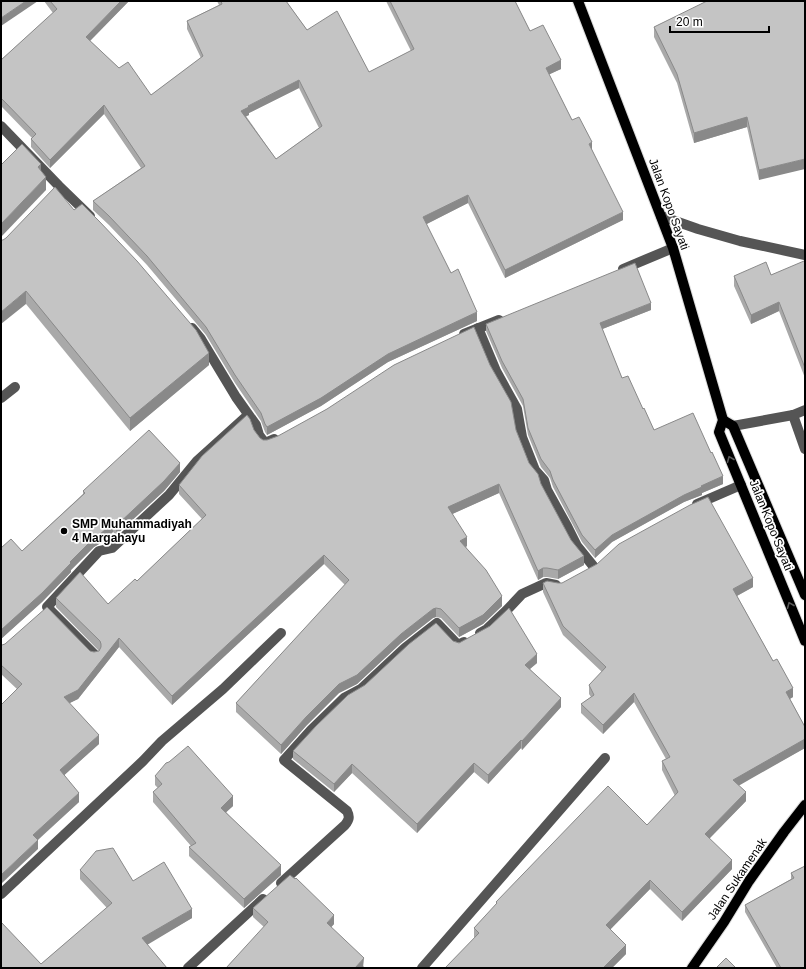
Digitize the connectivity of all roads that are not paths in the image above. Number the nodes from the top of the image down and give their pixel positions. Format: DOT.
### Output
graph roads {
  1 [pos="578,1"];
  2 [pos="1,126"];
  3 [pos="662,219"];
  4 [pos="99,224"];
  5 [pos="673,248"];
  6 [pos="805,255"];
  7 [pos="615,272"];
  8 [pos="507,316"];
  9 [pos="186,321"];
  10 [pos="478,328"];
  11 [pos="455,338"];
  12 [pos="15,387"];
  13 [pos="1,398"];
  14 [pos="805,410"];
  15 [pos="248,415"];
  16 [pos="793,415"];
  17 [pos="723,420"];
  18 [pos="733,426"];
  19 [pos="282,435"];
  20 [pos="805,449"];
  21 [pos="740,485"];
  22 [pos="687,508"];
  23 [pos="582,573"];
  24 [pos="565,583"];
  25 [pos="805,595"];
  26 [pos="281,633"];
  27 [pos="805,641"];
  28 [pos="95,655"];
  29 [pos="605,758"];
  30 [pos="805,805"];
  31 [pos="1,894"];
  32 [pos="188,968"];
  33 [pos="422,968"];
  34 [pos="692,968"];
  1 -- 3 [label="main road, Jalan Kopo Sayati"];
  2 -- 4 [label="street"];
  3 -- 5 [label="main road, Jalan Kopo Sayati"];
  3 -- 6 [label="street"];
  5 -- 7 [label="street"];
  5 -- 17 [label="main road, Jalan Kopo Sayati"];
  8 -- 10 [label="street"];
  9 -- 15 [label="street"];
  10 -- 11 [label="street"];
  10 -- 23 [label="street"];
  12 -- 13 [label="street"];
  14 -- 16 [label="street"];
  15 -- 19 [label="street"];
  15 -- 28 [label="street"];
  16 -- 18 [label="street"];
  16 -- 20 [label="street"];
  17 -- 18 [label="main road"];
  21 -- 17 [label="main road, Jalan Kopo Sayati, one-way"];
  18 -- 25 [label="main road, Jalan Kopo Sayati"];
  21 -- 22 [label="street"];
  27 -- 21 [label="main road, Jalan Kopo Sayati, one-way"];
  24 -- 32 [label="street"];
  26 -- 31 [label="street"];
  29 -- 33 [label="street"];
  30 -- 34 [label="main road, Jalan Sukamenak"];
}
